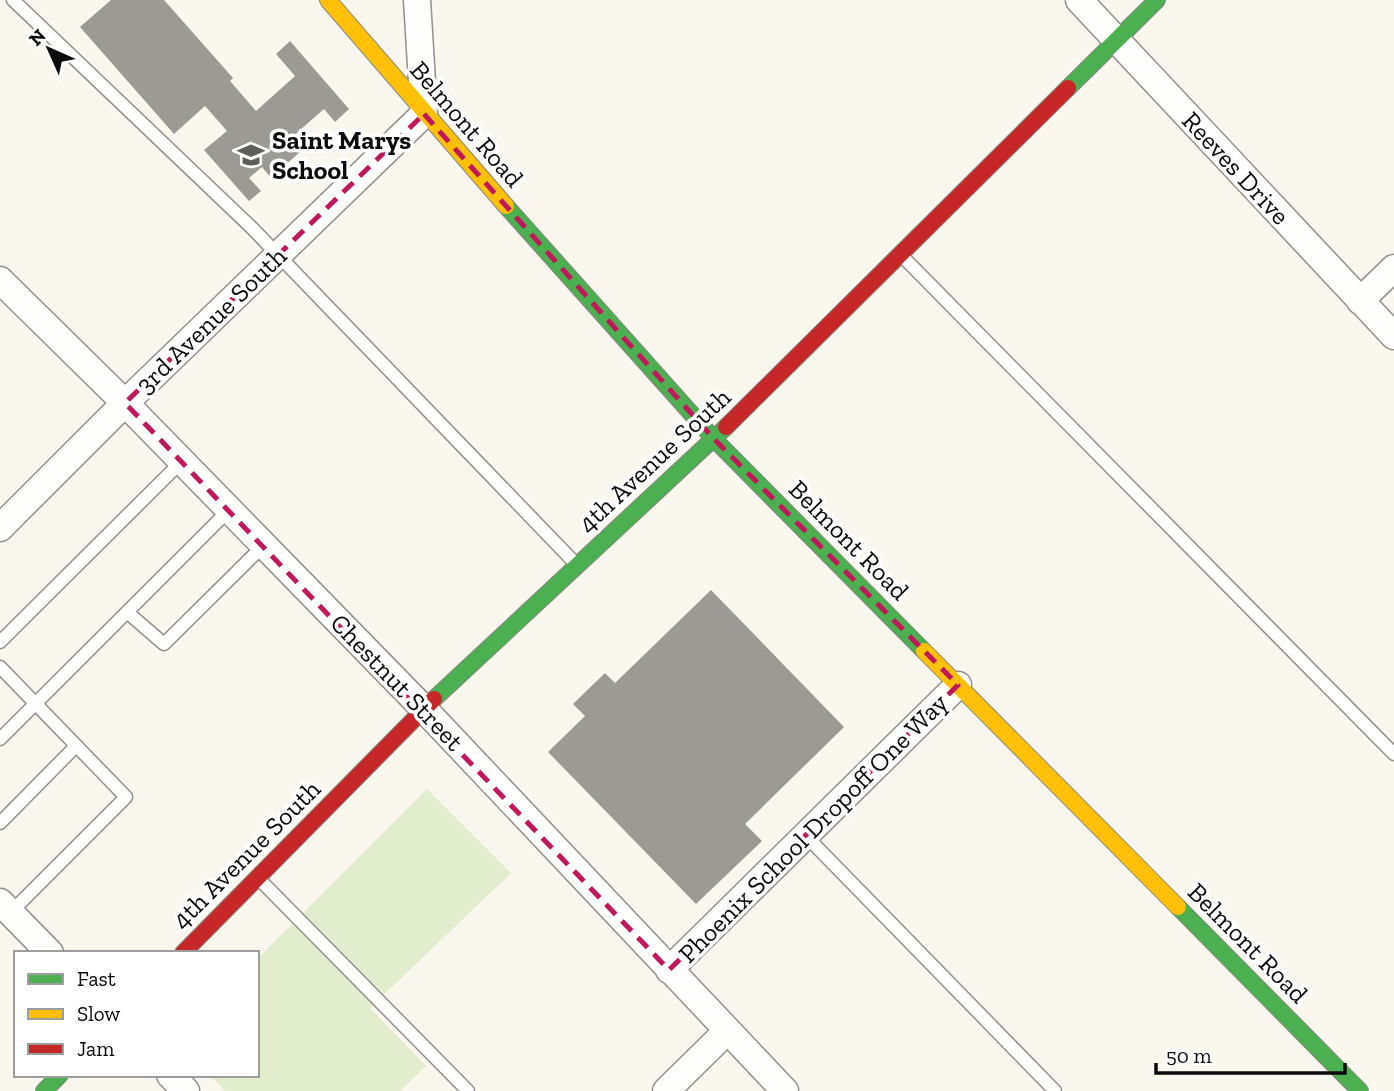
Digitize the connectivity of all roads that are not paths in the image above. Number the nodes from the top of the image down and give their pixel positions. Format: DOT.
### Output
graph roads {
  1 [pos="13,0"];
  2 [pos="328,0"];
  3 [pos="416,0"];
  4 [pos="1079,0"];
  5 [pos="1157,0"];
  6 [pos="1116,40"];
  7 [pos="425,114"];
  8 [pos="900,254"];
  9 [pos="279,256"];
  10 [pos="1394,268"];
  11 [pos="0,280"];
  12 [pos="1360,301"];
  13 [pos="1394,336"];
  14 [pos="125,402"];
  15 [pos="714,439"];
  16 [pos="182,461"];
  17 [pos="229,510"];
  18 [pos="0,528"];
  19 [pos="264,545"];
  20 [pos="578,566"];
  21 [pos="127,612"];
  22 [pos="0,642"];
  23 [pos="0,667"];
  24 [pos="958,685"];
  25 [pos="36,703"];
  26 [pos="424,709"];
  27 [pos="0,739"];
  28 [pos="76,746"];
  29 [pos="1394,754"];
  30 [pos="0,822"];
  31 [pos="806,836"];
  32 [pos="258,877"];
  33 [pos="5,908"];
  34 [pos="48,951"];
  35 [pos="185,951"];
  36 [pos="669,970"];
  37 [pos="726,1032"];
  38 [pos="58,1077"];
  39 [pos="172,1077"];
  40 [pos="44,1091"];
  41 [pos="186,1091"];
  42 [pos="468,1091"];
  43 [pos="666,1091"];
  44 [pos="785,1091"];
  45 [pos="1055,1091"];
  46 [pos="1360,1091"];
  1 -- 9 [label="lane"];
  2 -- 7 [label="street, Belmont Road"];
  3 -- 7 [label="street"];
  4 -- 6 [label="street, Reeves Drive"];
  5 -- 6 [label="street, 4th Avenue South"];
  6 -- 8 [label="street, 4th Avenue South"];
  6 -- 12 [label="street, Reeves Drive"];
  7 -- 9 [label="street, 3rd Avenue South"];
  7 -- 15 [label="street, Belmont Road"];
  8 -- 15 [label="street, 4th Avenue South"];
  8 -- 29 [label="lane"];
  9 -- 14 [label="street, 3rd Avenue South"];
  9 -- 20 [label="lane"];
  10 -- 12 [label="street"];
  11 -- 14 [label="street, Chestnut Street"];
  12 -- 13 [label="street, Reeves Drive"];
  14 -- 16 [label="street, Chestnut Street"];
  14 -- 18 [label="street, 3rd Avenue South"];
  15 -- 20 [label="street, 4th Avenue South"];
  15 -- 24 [label="street, Belmont Road"];
  16 -- 17 [label="street, Chestnut Street"];
  16 -- 22 [label="lane"];
  17 -- 19 [label="street, Chestnut Street"];
  17 -- 21 [label="lane"];
  19 -- 21 [label="lane"];
  19 -- 26 [label="street, Chestnut Street"];
  20 -- 26 [label="street, 4th Avenue South"];
  21 -- 25 [label="lane"];
  23 -- 25 [label="lane"];
  24 -- 31 [label="street, Phoenix School Dropoff One Way"];
  24 -- 46 [label="street, Belmont Road"];
  25 -- 27 [label="lane"];
  25 -- 28 [label="lane"];
  26 -- 32 [label="street, 4th Avenue South"];
  26 -- 36 [label="street, Chestnut Street"];
  28 -- 30 [label="lane"];
  28 -- 33 [label="lane"];
  31 -- 36 [label="street, Phoenix School Dropoff One Way"];
  31 -- 45 [label="lane"];
  32 -- 35 [label="street, 4th Avenue South"];
  32 -- 42 [label="lane"];
  33 -- 34 [label="street"];
  36 -- 37 [label="street, Chestnut Street"];
  37 -- 43 [label="street"];
  37 -- 44 [label="street, Chestnut Street"];
  38 -- 40 [label="street"];
  39 -- 41 [label="street"];
}
